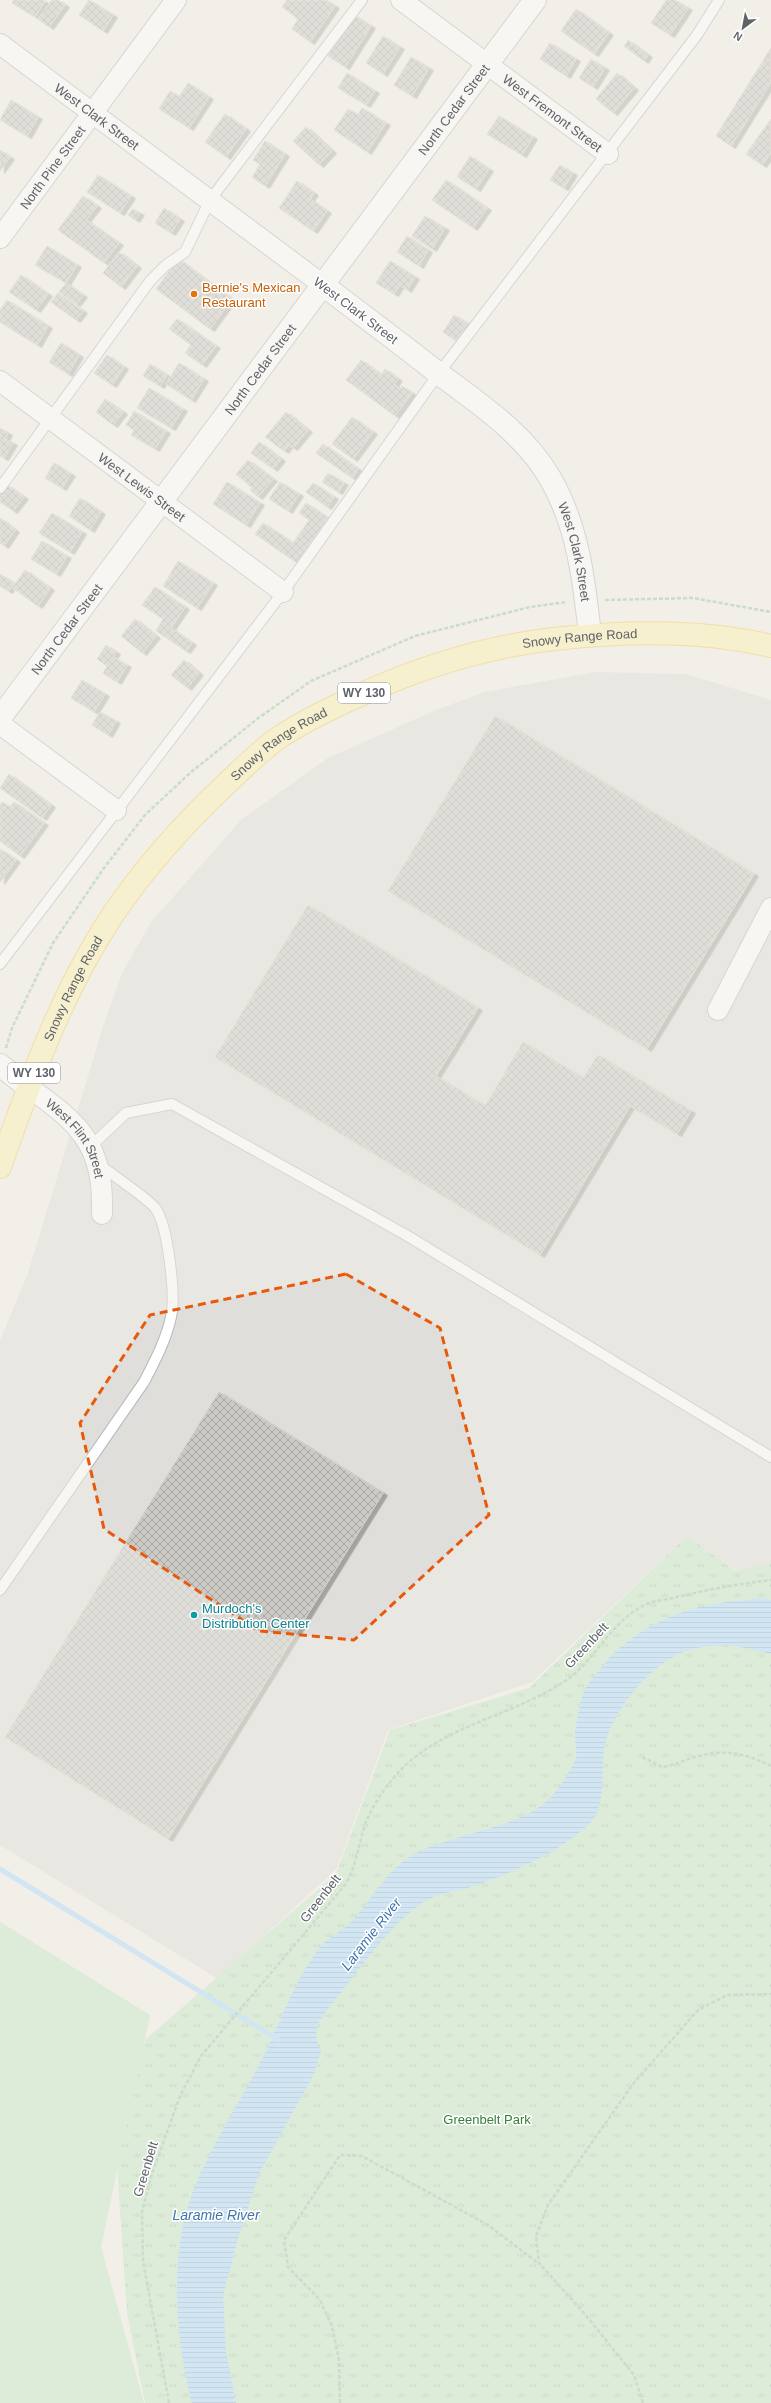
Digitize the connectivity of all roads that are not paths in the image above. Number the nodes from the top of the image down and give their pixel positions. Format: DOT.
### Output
graph roads {
  1 [pos="176,0"];
  2 [pos="362,0"];
  3 [pos="401,0"];
  4 [pos="535,0"];
  5 [pos="719,0"];
  6 [pos="0,44"];
  7 [pos="487,64"];
  8 [pos="92,114"];
  9 [pos="608,154"];
  10 [pos="210,200"];
  11 [pos="0,238"];
  12 [pos="323,285"];
  13 [pos="439,373"];
  14 [pos="0,381"];
  15 [pos="50,419"];
  16 [pos="0,488"];
  17 [pos="161,502"];
  18 [pos="283,592"];
  19 [pos="590,635"];
  20 [pos="771,646"];
  21 [pos="0,718"];
  22 [pos="0,724"];
  23 [pos="116,810"];
  24 [pos="771,908"];
  25 [pos="0,964"];
  26 [pos="718,1010"];
  27 [pos="0,1065"];
  28 [pos="28,1087"];
  29 [pos="95,1155"];
  30 [pos="0,1167"];
  31 [pos="102,1214"];
  32 [pos="771,1457"];
  33 [pos="0,1590"];
  1 -- 8 [label="street, North Pine Street"];
  2 -- 10 [label="lane"];
  3 -- 7 [label="street, West Fremont Street"];
  4 -- 7 [label="street, North Cedar Street"];
  5 -- 9 [label="lane"];
  6 -- 8 [label="street, West Clark Street"];
  7 -- 9 [label="street, West Fremont Street"];
  7 -- 12 [label="street, North Cedar Street"];
  8 -- 10 [label="street, West Clark Street"];
  8 -- 11 [label="street, North Pine Street"];
  9 -- 13 [label="lane"];
  10 -- 12 [label="street, West Clark Street"];
  10 -- 15 [label="lane"];
  12 -- 13 [label="street, West Clark Street"];
  12 -- 17 [label="street, North Cedar Street"];
  13 -- 18 [label="lane"];
  13 -- 19 [label="street, West Clark Street"];
  14 -- 15 [label="street, West Lewis Street"];
  15 -- 16 [label="lane"];
  15 -- 17 [label="street, West Lewis Street"];
  17 -- 18 [label="street, West Lewis Street"];
  17 -- 21 [label="street, North Cedar Street"];
  18 -- 23 [label="lane"];
  19 -- 20 [label="main road, Snowy Range Road / WY 130"];
  19 -- 28 [label="main road, Snowy Range Road / WY 130"];
  22 -- 23 [label="street"];
  23 -- 25 [label="lane"];
  24 -- 26 [label="street"];
  27 -- 28 [label="street, West Flint Street"];
  28 -- 29 [label="street, West Flint Street"];
  28 -- 30 [label="main road, Snowy Range Road / WY 130"];
  29 -- 31 [label="street, West Flint Street"];
  29 -- 32 [label="lane"];
  29 -- 33 [label="lane"];
}
